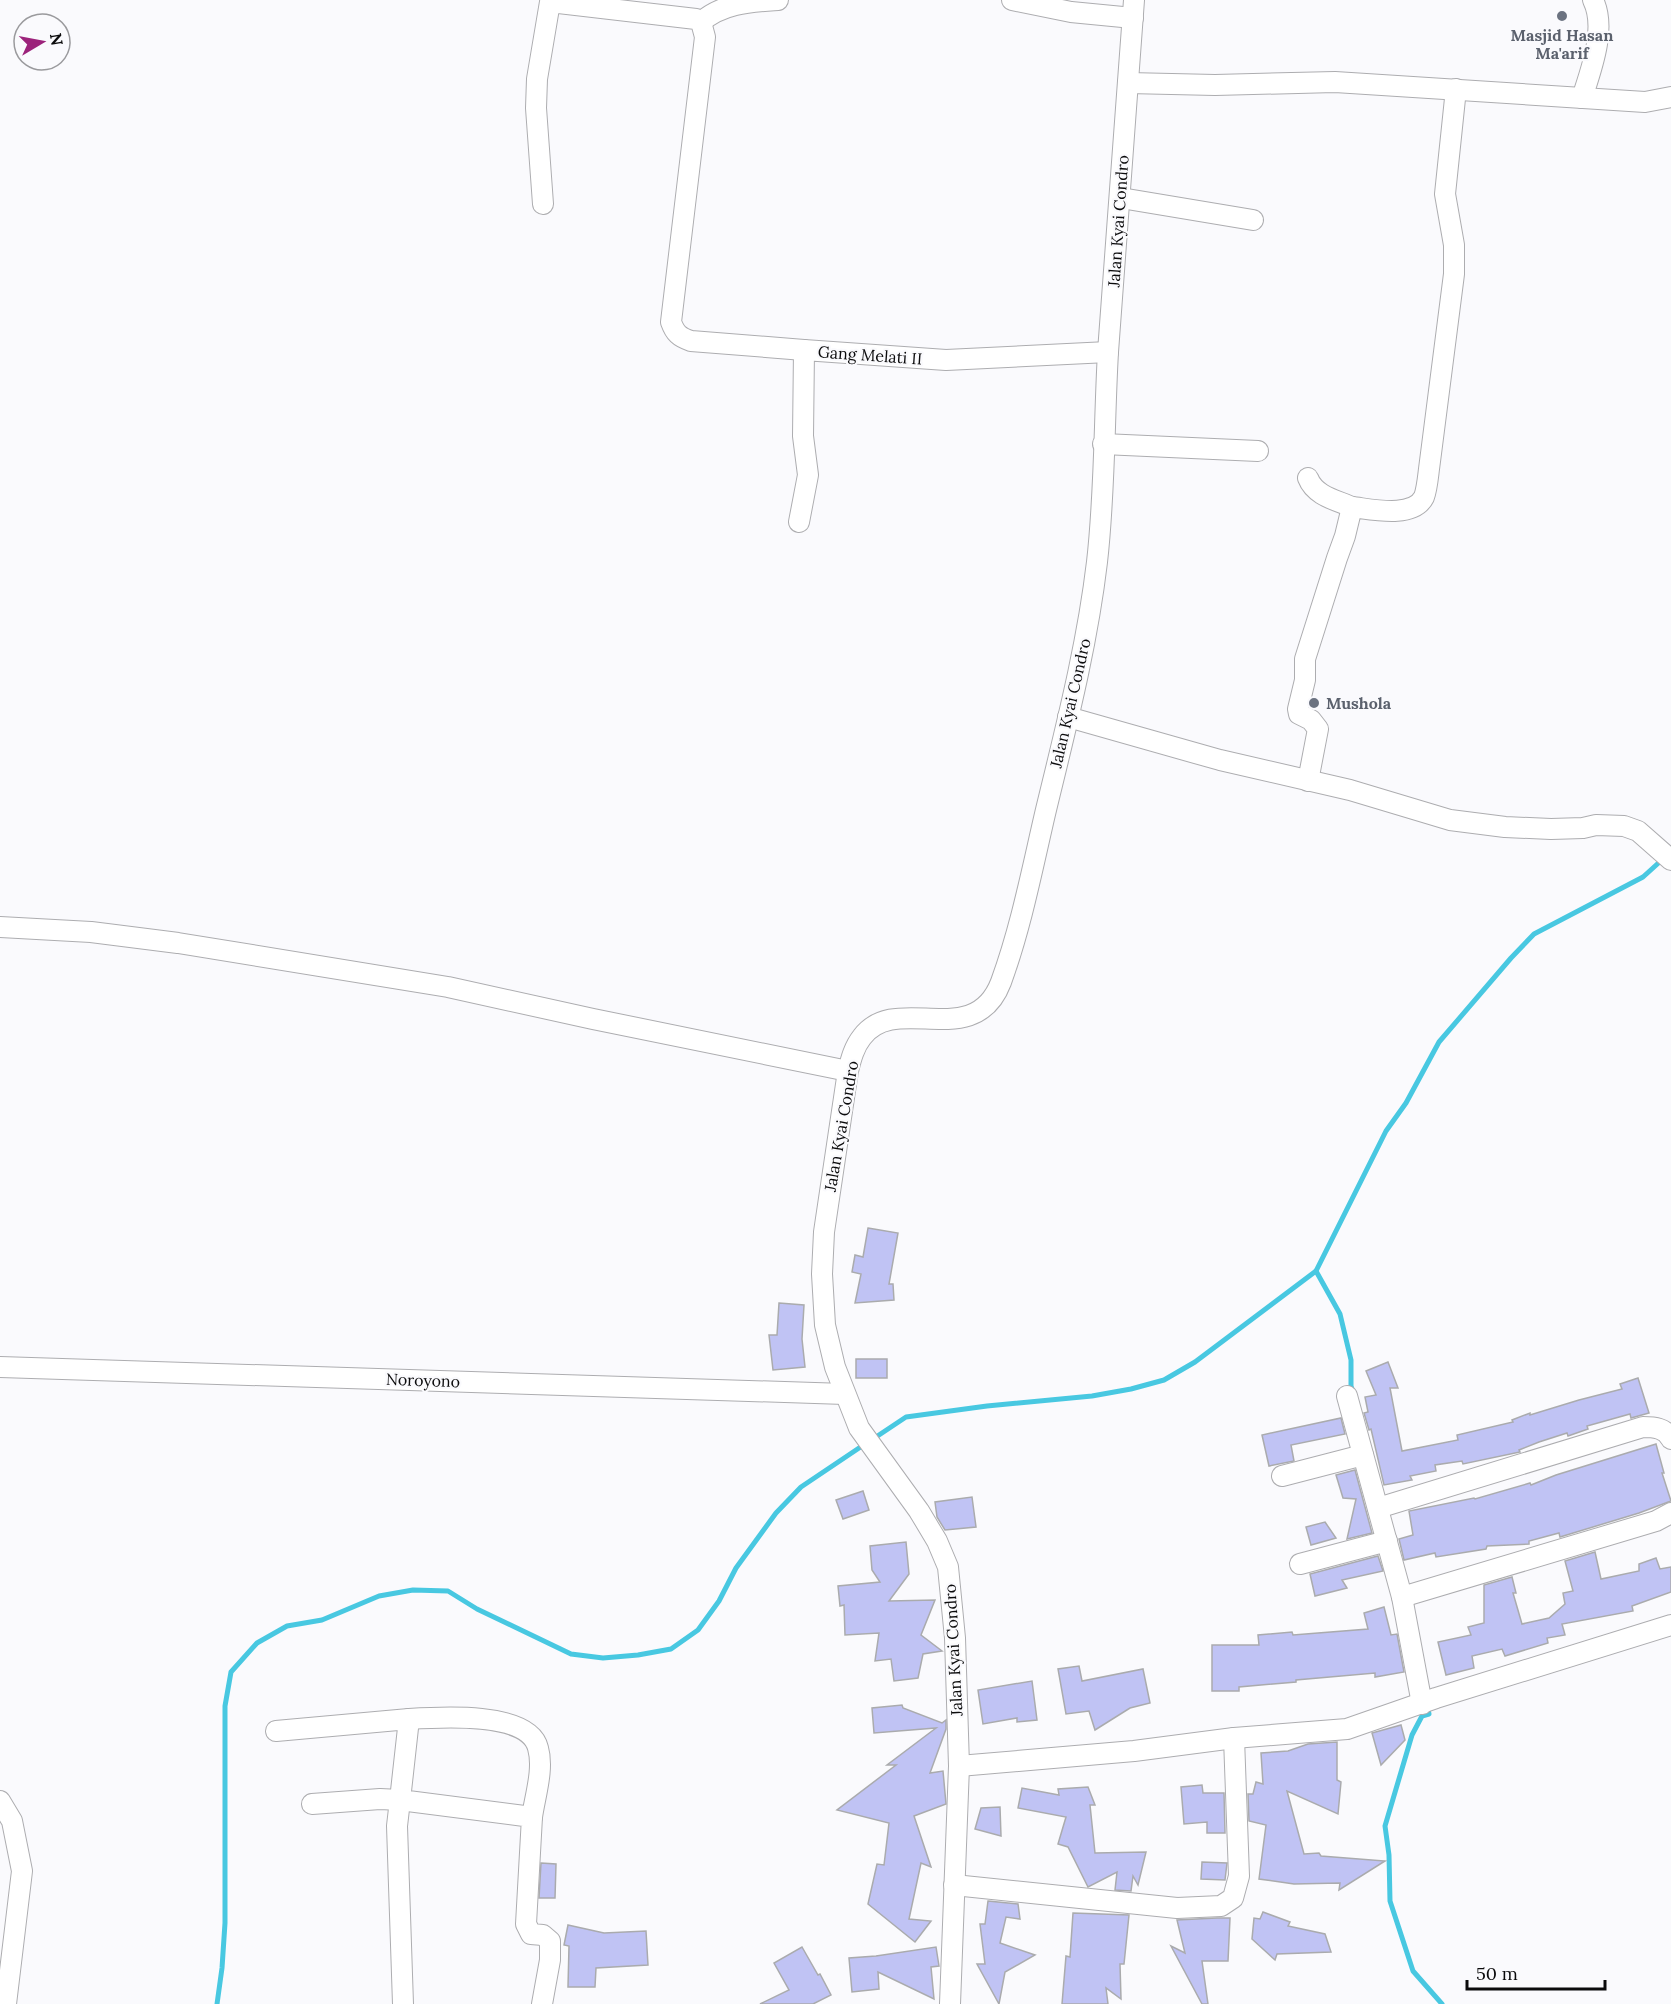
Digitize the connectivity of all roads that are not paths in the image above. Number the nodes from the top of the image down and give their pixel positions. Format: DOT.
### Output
graph roads {
  1 [pos="778,0"];
  2 [pos="1012,0"];
  3 [pos="1593,0"];
  4 [pos="550,1"];
  5 [pos="1134,9"];
  6 [pos="701,22"];
  7 [pos="1128,82"];
  8 [pos="1456,88"];
  9 [pos="1671,97"];
  10 [pos="1582,98"];
  11 [pos="1121,198"];
  12 [pos="543,204"];
  13 [pos="1253,220"];
  14 [pos="804,350"];
  15 [pos="1108,352"];
  16 [pos="1103,444"];
  17 [pos="1258,451"];
  18 [pos="1308,478"];
  19 [pos="1352,507"];
  20 [pos="799,522"];
  21 [pos="1068,717"];
  22 [pos="1308,781"];
  23 [pos="1671,860"];
  24 [pos="0,927"];
  25 [pos="848,1071"];
  26 [pos="0,1367"];
  27 [pos="845,1394"];
  28 [pos="1347,1396"];
  29 [pos="1671,1439"];
  30 [pos="1363,1455"];
  31 [pos="1282,1476"];
  32 [pos="1383,1507"];
  33 [pos="1671,1513"];
  34 [pos="1387,1541"];
  35 [pos="1300,1564"];
  36 [pos="1410,1595"];
  37 [pos="1671,1625"];
  38 [pos="1427,1702"];
  39 [pos="409,1719"];
  40 [pos="276,1731"];
  41 [pos="1234,1738"];
  42 [pos="959,1766"];
  43 [pos="400,1800"];
  44 [pos="0,1801"];
  45 [pos="312,1804"];
  46 [pos="532,1817"];
  47 [pos="954,1885"];
  48 [pos="7,1929"];
  49 [pos="6,2004"];
  50 [pos="403,2004"];
  51 [pos="542,2004"];
  52 [pos="950,2004"];
  1 -- 6 [label="street"];
  2 -- 5 [label="street"];
  3 -- 10 [label="street"];
  4 -- 6 [label="street"];
  4 -- 12 [label="street"];
  5 -- 7 [label="street, Jalan Kyai Condro"];
  6 -- 14 [label="street"];
  7 -- 8 [label="street"];
  7 -- 11 [label="street, Jalan Kyai Condro"];
  8 -- 10 [label="street"];
  8 -- 19 [label="street"];
  9 -- 10 [label="street"];
  11 -- 13 [label="street"];
  11 -- 15 [label="street, Jalan Kyai Condro"];
  14 -- 15 [label="street, Gang Melati II"];
  14 -- 20 [label="street, Gang Melati II"];
  15 -- 16 [label="street, Jalan Kyai Condro"];
  16 -- 17 [label="street"];
  16 -- 21 [label="street, Jalan Kyai Condro"];
  18 -- 19 [label="street"];
  19 -- 22 [label="street"];
  21 -- 22 [label="street"];
  21 -- 25 [label="street, Jalan Kyai Condro"];
  22 -- 23 [label="street"];
  24 -- 25 [label="street"];
  25 -- 27 [label="street, Jalan Kyai Condro"];
  26 -- 27 [label="street, Noroyono"];
  27 -- 42 [label="street, Jalan Kyai Condro"];
  28 -- 30 [label="street"];
  29 -- 32 [label="street"];
  30 -- 31 [label="street"];
  30 -- 32 [label="street"];
  32 -- 34 [label="street"];
  33 -- 36 [label="street"];
  34 -- 35 [label="street"];
  34 -- 36 [label="street"];
  36 -- 38 [label="street"];
  37 -- 38 [label="street"];
  38 -- 41 [label="street"];
  39 -- 40 [label="street"];
  39 -- 43 [label="street"];
  39 -- 46 [label="street"];
  41 -- 42 [label="street"];
  41 -- 47 [label="street"];
  42 -- 47 [label="street, Jalan Kyai Condro"];
  43 -- 45 [label="street"];
  43 -- 46 [label="street"];
  43 -- 50 [label="street"];
  44 -- 48 [label="street"];
  46 -- 51 [label="street"];
  47 -- 52 [label="street, Jalan Kyai Condro"];
  48 -- 49 [label="street"];
}
